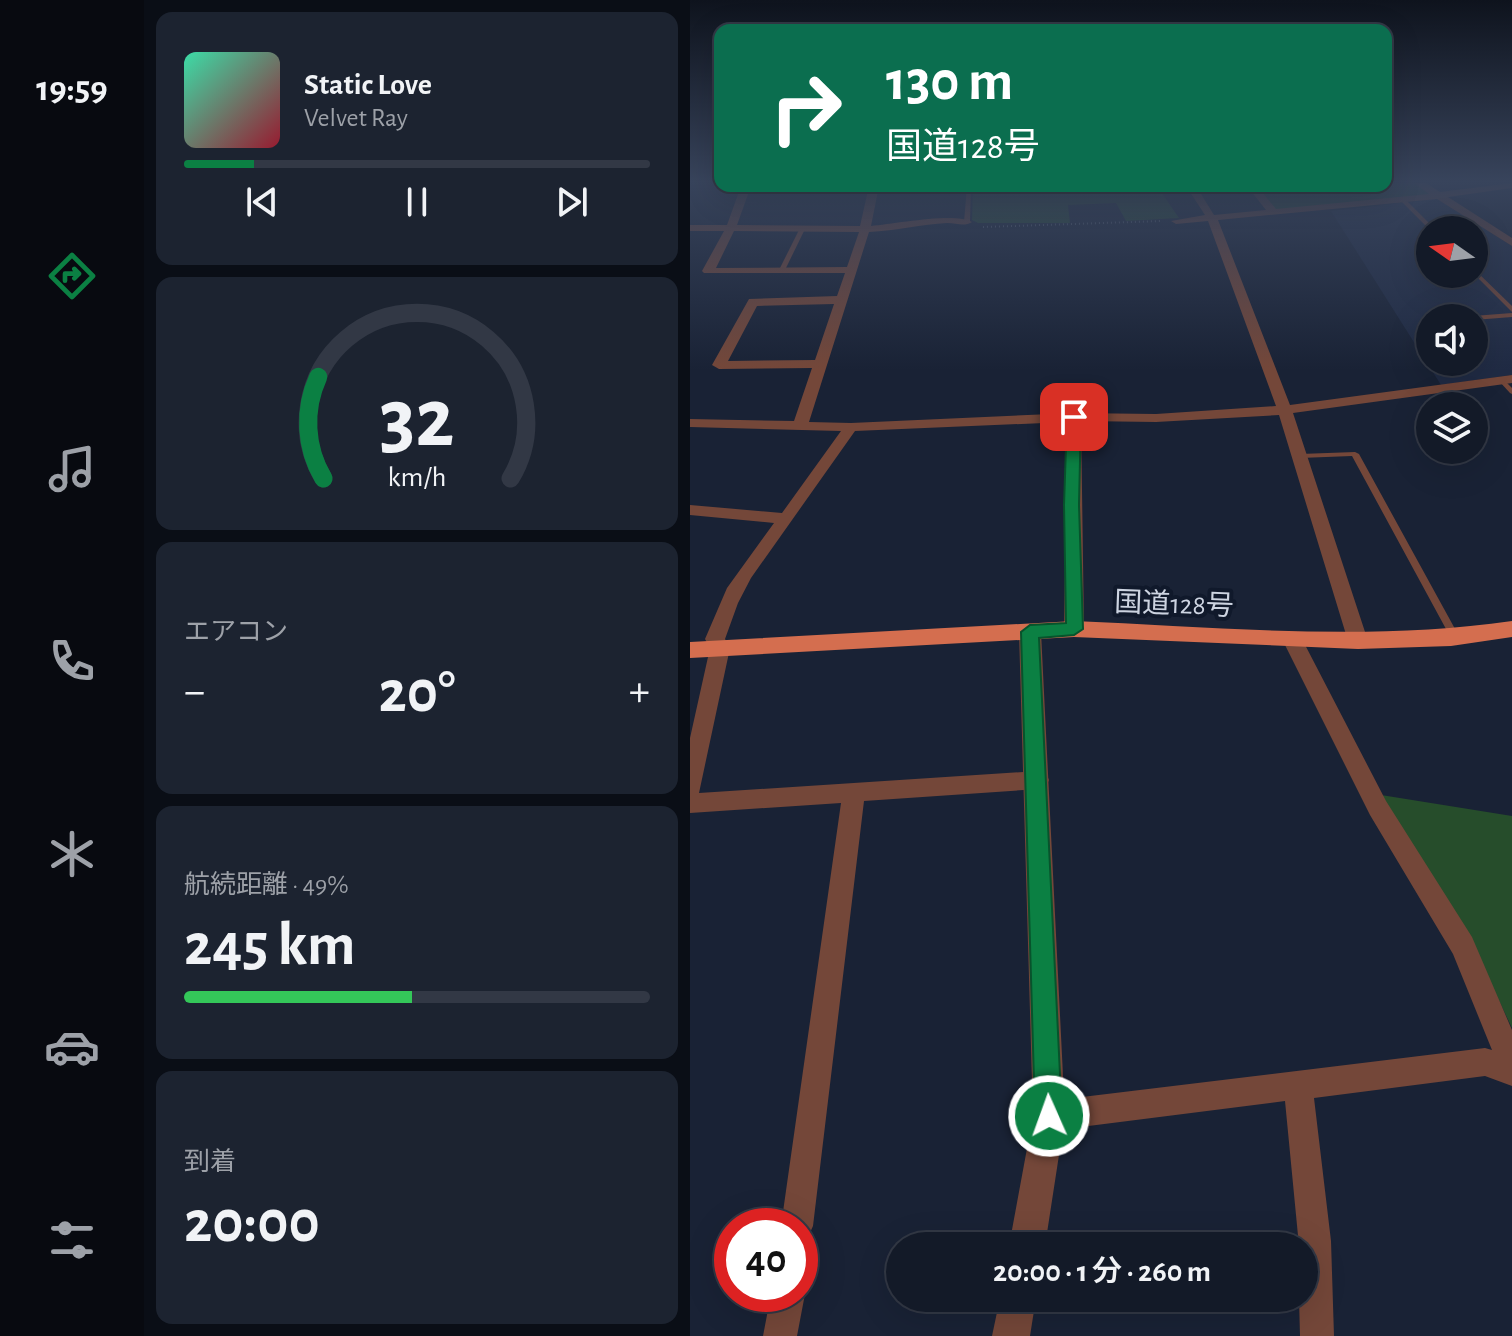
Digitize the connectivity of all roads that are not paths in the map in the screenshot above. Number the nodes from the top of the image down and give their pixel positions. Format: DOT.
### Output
graph roads {
  1 [pos="722,245"];
  2 [pos="794,245"];
  3 [pos="859,245"];
  4 [pos="1222,245"];
  5 [pos="782,270"];
  6 [pos="851,270"];
  7 [pos="1488,286"];
  8 [pos="841,300"];
  9 [pos="1512,313"];
  10 [pos="1488,316"];
  11 [pos="821,364"];
  12 [pos="1506,379"];
  13 [pos="1512,392"];
  14 [pos="1285,410"];
  15 [pos="1074,417"];
  16 [pos="690,423"];
  17 [pos="800,426"];
  18 [pos="851,427"];
  19 [pos="1300,456"];
  20 [pos="690,510"];
  21 [pos="787,519"];
  22 [pos="1074,629"];
  23 [pos="1512,629"];
  24 [pos="1030,632"];
  25 [pos="1455,638"];
  26 [pos="1292,639"];
  27 [pos="1358,641"];
  28 [pos="720,648"];
  29 [pos="690,650"];
  30 [pos="1038,780"];
  31 [pos="690,788"];
  32 [pos="854,793"];
  33 [pos="690,803"];
  34 [pos="1512,1064"];
  35 [pos="1512,1072"];
  36 [pos="1298,1087"];
  37 [pos="1049,1116"];
  38 [pos="799,1208"];
  39 [pos="1029,1232"];
  40 [pos="785,1312"];
  41 [pos="1015,1312"];
  42 [pos="780,1336"];
  43 [pos="1011,1336"];
  44 [pos="1317,1336"];
  1 -- 5 [label="street"];
  2 -- 5 [label="lane"];
  3 -- 6 [label="street"];
  4 -- 14 [label="street"];
  5 -- 6 [label="street"];
  6 -- 8 [label="street"];
  7 -- 9 [label="lane"];
  8 -- 11 [label="street"];
  8 -- 11 [label="street"];
  9 -- 10 [label="lane"];
  11 -- 17 [label="street"];
  12 -- 13 [label="lane"];
  12 -- 14 [label="street"];
  14 -- 15 [label="street"];
  14 -- 19 [label="street"];
  15 -- 18 [label="street"];
  15 -- 22 [label="street"];
  16 -- 17 [label="street"];
  17 -- 18 [label="street"];
  18 -- 21 [label="street"];
  19 -- 25 [label="lane"];
  19 -- 27 [label="street"];
  20 -- 21 [label="street"];
  21 -- 28 [label="street"];
  22 -- 24 [label="highway, 国道128号"];
  22 -- 26 [label="highway, 国道128号"];
  23 -- 25 [label="highway, 国道128号"];
  24 -- 28 [label="highway, 国道128号"];
  24 -- 30 [label="street"];
  25 -- 27 [label="highway, 国道128号"];
  26 -- 27 [label="highway, 国道128号"];
  26 -- 34 [label="street"];
  28 -- 29 [label="highway, 国道128号"];
  28 -- 31 [label="street"];
  30 -- 32 [label="street"];
  30 -- 37 [label="street"];
  32 -- 33 [label="street"];
  32 -- 38 [label="street"];
  35 -- 36 [label="street"];
  36 -- 37 [label="street"];
  36 -- 44 [label="street"];
  37 -- 39 [label="street"];
  40 -- 42 [label="street"];
  41 -- 43 [label="street"];
}
